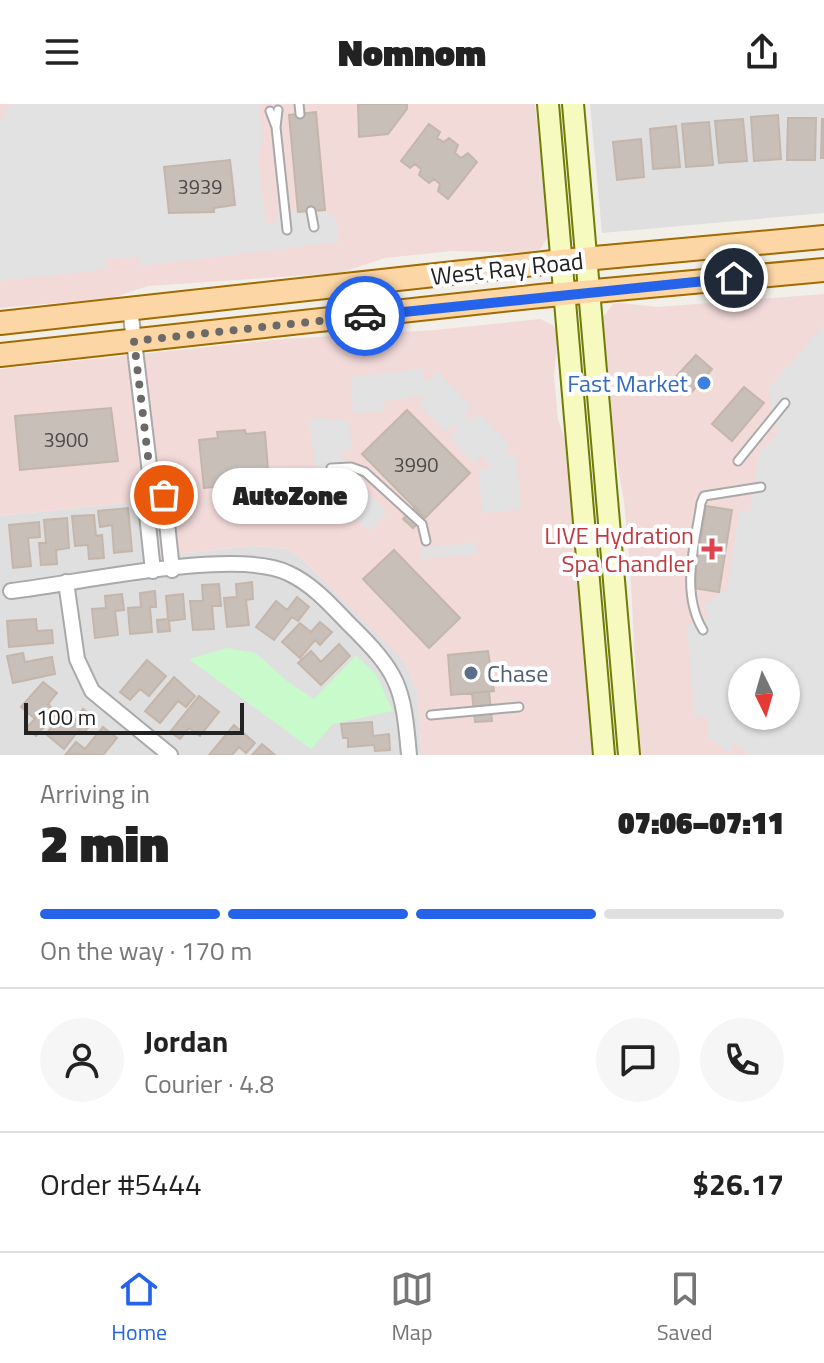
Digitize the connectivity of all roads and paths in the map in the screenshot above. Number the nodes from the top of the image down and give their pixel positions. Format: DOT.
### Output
graph roads {
  1 [pos="299,104"];
  2 [pos="548,104"];
  3 [pos="573,104"];
  4 [pos="274,110"];
  5 [pos="300,114"];
  6 [pos="311,211"];
  7 [pos="314,227"];
  8 [pos="287,230"];
  9 [pos="824,237"];
  10 [pos="587,259"];
  11 [pos="562,261"];
  12 [pos="824,270"];
  13 [pos="590,292"];
  14 [pos="565,294"];
  15 [pos="130,308"];
  16 [pos="0,323"];
  17 [pos="134,341"];
  18 [pos="0,355"];
  19 [pos="785,403"];
  20 [pos="738,461"];
  21 [pos="331,468"];
  22 [pos="150,473"];
  23 [pos="761,487"];
  24 [pos="426,541"];
  25 [pos="172,570"];
  26 [pos="153,571"];
  27 [pos="66,582"];
  28 [pos="11,591"];
  29 [pos="703,630"];
  30 [pos="519,707"];
  31 [pos="431,715"];
  32 [pos="170,755"];
  33 [pos="409,755"];
  34 [pos="604,755"];
  35 [pos="629,755"];
  1 -- 5 [label="lane"];
  2 -- 11 [label="main road"];
  3 -- 10 [label="main road"];
  4 -- 8 [label="lane"];
  6 -- 7 [label="lane"];
  9 -- 10 [label="main road, West Ray Road"];
  10 -- 11 [label="main road, West Ray Road"];
  10 -- 13 [label="main road"];
  11 -- 14 [label="main road"];
  11 -- 15 [label="main road, West Ray Road"];
  12 -- 13 [label="main road, West Ray Road"];
  13 -- 14 [label="main road, West Ray Road"];
  13 -- 35 [label="main road"];
  14 -- 17 [label="main road, West Ray Road"];
  14 -- 34 [label="main road"];
  15 -- 16 [label="main road, West Ray Road"];
  15 -- 17 [label="street"];
  17 -- 18 [label="main road, West Ray Road"];
  17 -- 22 [label="street"];
  19 -- 20 [label="lane"];
  21 -- 24 [label="lane"];
  22 -- 25 [label="street"];
  22 -- 26 [label="street"];
  23 -- 29 [label="lane"];
  25 -- 26 [label="street"];
  25 -- 33 [label="street"];
  26 -- 27 [label="street"];
  27 -- 28 [label="street"];
  27 -- 32 [label="street"];
  30 -- 31 [label="lane"];
}
